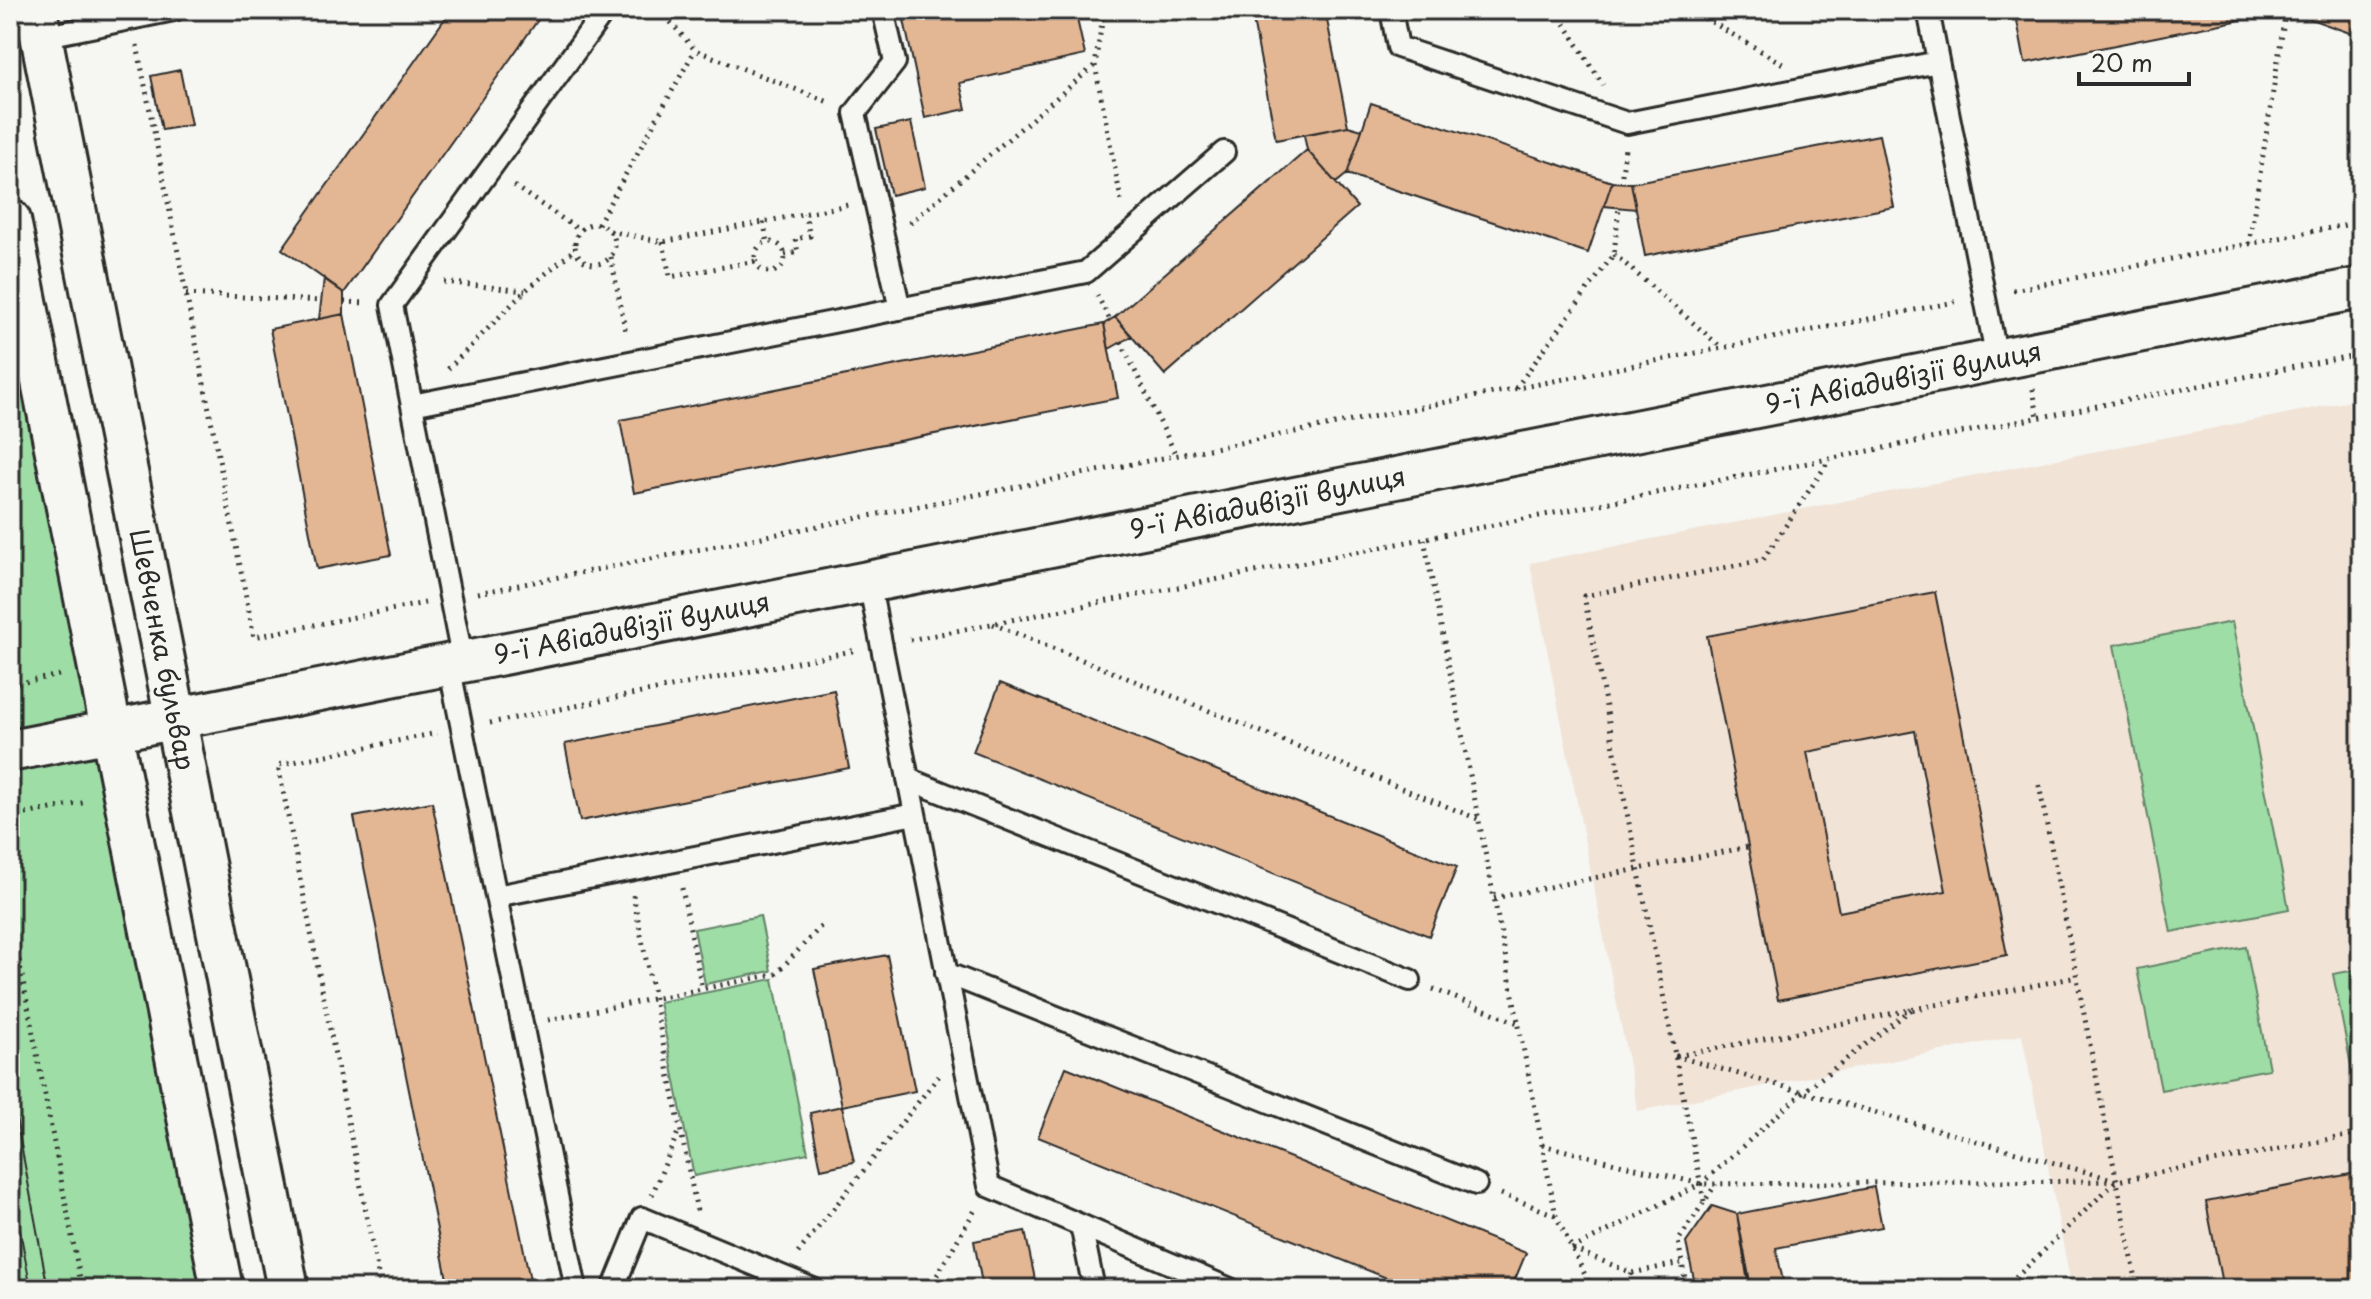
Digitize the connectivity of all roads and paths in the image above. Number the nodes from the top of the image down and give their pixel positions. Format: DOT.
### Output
graph roads {
  1 [pos="174,10"];
  2 [pos="605,10"];
  3 [pos="660,10"];
  4 [pos="883,10"];
  5 [pos="1104,10"];
  6 [pos="1391,10"];
  7 [pos="1556,10"];
  8 [pos="1691,10"];
  9 [pos="1928,10"];
  10 [pos="2285,15"];
  11 [pos="131,19"];
  12 [pos="29,30"];
  13 [pos="695,50"];
  14 [pos="1938,62"];
  15 [pos="1095,65"];
  16 [pos="1820,85"];
  17 [pos="855,113"];
  18 [pos="1627,123"];
  19 [pos="1224,152"];
  20 [pos="489,170"];
  21 [pos="875,200"];
  22 [pos="1619,207"];
  23 [pos="805,214"];
  24 [pos="10,220"];
  25 [pos="764,222"];
  26 [pos="2361,222"];
  27 [pos="598,224"];
  28 [pos="579,230"];
  29 [pos="610,231"];
  30 [pos="1128,235"];
  31 [pos="663,242"];
  32 [pos="767,242"];
  33 [pos="2249,244"];
  34 [pos="885,245"];
  35 [pos="575,249"];
  36 [pos="1614,254"];
  37 [pos="785,255"];
  38 [pos="611,256"];
  39 [pos="756,261"];
  40 [pos="411,279"];
  41 [pos="2361,288"];
  42 [pos="525,291"];
  43 [pos="186,294"];
  44 [pos="1984,296"];
  45 [pos="321,301"];
  46 [pos="900,309"];
  47 [pos="1121,342"];
  48 [pos="1722,348"];
  49 [pos="2361,354"];
  50 [pos="1997,359"];
  51 [pos="631,362"];
  52 [pos="1516,388"];
  53 [pos="412,405"];
  54 [pos="1176,455"];
  55 [pos="1830,459"];
  56 [pos="1424,539"];
  57 [pos="869,582"];
  58 [pos="450,598"];
  59 [pos="992,624"];
  60 [pos="882,645"];
  61 [pos="456,663"];
  62 [pos="76,672"];
  63 [pos="10,685"];
  64 [pos="176,718"];
  65 [pos="462,728"];
  66 [pos="110,731"];
  67 [pos="10,751"];
  68 [pos="908,779"];
  69 [pos="2039,785"];
  70 [pos="99,800"];
  71 [pos="915,814"];
  72 [pos="10,817"];
  73 [pos="1479,819"];
  74 [pos="1748,847"];
  75 [pos="676,861"];
  76 [pos="1638,869"];
  77 [pos="628,871"];
  78 [pos="496,896"];
  79 [pos="1494,898"];
  80 [pos="10,913"];
  81 [pos="825,922"];
  82 [pos="946,973"];
  83 [pos="2077,977"];
  84 [pos="1410,980"];
  85 [pos="702,989"];
  86 [pos="654,999"];
  87 [pos="1912,1009"];
  88 [pos="1518,1023"];
  89 [pos="523,1025"];
  90 [pos="961,1049"];
  91 [pos="1675,1056"];
  92 [pos="1803,1092"];
  93 [pos="680,1127"];
  94 [pos="2361,1133"];
  95 [pos="1542,1145"];
  96 [pos="2117,1181"];
  97 [pos="1476,1184"];
  98 [pos="1701,1184"];
  99 [pos="1716,1184"];
  100 [pos="989,1186"];
  101 [pos="1704,1201"];
  102 [pos="1556,1216"];
  103 [pos="642,1218"];
  104 [pos="1081,1225"];
  105 [pos="703,1243"];
  106 [pos="1572,1249"];
  107 [pos="1682,1263"];
  108 [pos="1632,1273"];
  109 [pos="780,1275"];
  110 [pos="82,1289"];
  111 [pos="222,1289"];
  112 [pos="288,1289"];
  113 [pos="381,1289"];
  114 [pos="576,1289"];
  115 [pos="613,1289"];
  116 [pos="813,1289"];
  117 [pos="929,1289"];
  118 [pos="1094,1289"];
  119 [pos="1230,1289"];
  120 [pos="1592,1289"];
  121 [pos="1622,1289"];
  122 [pos="1693,1289"];
  123 [pos="2004,1289"];
  124 [pos="2138,1289"];
  1 -- 11 [label="lane"];
  2 -- 20 [label="lane"];
  3 -- 13 [label="path"];
  4 -- 17 [label="lane"];
  5 -- 15 [label="path"];
  6 -- 18 [label="lane"];
  7 -- 18 [label="path"];
  8 -- 16 [label="path"];
  9 -- 14 [label="lane"];
  10 -- 33 [label="path"];
  11 -- 12 [label="lane"];
  11 -- 43 [label="path"];
  12 -- 64 [label="street, Шевченка бульвар"];
  13 -- 17 [label="path"];
  13 -- 27 [label="path"];
  14 -- 16 [label="lane"];
  14 -- 44 [label="lane"];
  15 -- 30 [label="path"];
  15 -- 34 [label="path"];
  16 -- 18 [label="lane"];
  17 -- 21 [label="lane"];
  19 -- 30 [label="lane"];
  20 -- 28 [label="path"];
  20 -- 40 [label="lane"];
  21 -- 23 [label="path"];
  21 -- 34 [label="lane"];
  22 -- 36 [label="path"];
  23 -- 25 [label="path"];
  23 -- 37 [label="path"];
  24 -- 66 [label="street"];
  25 -- 31 [label="path"];
  25 -- 32 [label="path"];
  26 -- 33 [label="path"];
  27 -- 28 [label="path"];
  27 -- 29 [label="path"];
  28 -- 35 [label="path"];
  29 -- 31 [label="path"];
  29 -- 38 [label="path"];
  30 -- 46 [label="lane"];
  31 -- 39 [label="path"];
  32 -- 37 [label="path"];
  32 -- 39 [label="path"];
  33 -- 44 [label="path"];
  34 -- 46 [label="lane"];
  35 -- 38 [label="path"];
  35 -- 42 [label="path"];
  36 -- 48 [label="path"];
  36 -- 52 [label="path"];
  37 -- 39 [label="path"];
  38 -- 51 [label="path"];
  40 -- 42 [label="path"];
  40 -- 53 [label="lane"];
  41 -- 50 [label="street, 9-ї Авіадивізії вулиця"];
  42 -- 53 [label="path"];
  43 -- 45 [label="path"];
  43 -- 58 [label="path"];
  44 -- 48 [label="path"];
  44 -- 50 [label="lane"];
  46 -- 51 [label="lane"];
  47 -- 54 [label="path"];
  48 -- 52 [label="path"];
  49 -- 55 [label="path"];
  50 -- 57 [label="street, 9-ї Авіадивізії вулиця"];
  51 -- 53 [label="lane"];
  52 -- 54 [label="path"];
  53 -- 58 [label="lane"];
  54 -- 58 [label="path"];
  55 -- 56 [label="path"];
  55 -- 76 [label="path"];
  56 -- 59 [label="path"];
  56 -- 73 [label="path"];
  57 -- 60 [label="lane"];
  57 -- 61 [label="street, 9-ї Авіадивізії вулиця"];
  58 -- 61 [label="lane"];
  59 -- 60 [label="path"];
  59 -- 73 [label="path"];
  60 -- 65 [label="path"];
  60 -- 68 [label="lane"];
  61 -- 64 [label="street, 9-ї Авіадивізії вулиця"];
  61 -- 65 [label="lane"];
  62 -- 63 [label="path"];
  64 -- 66 [label="street, 9-ї Авіадивізії вулиця"];
  64 -- 112 [label="street, Шевченка бульвар"];
  65 -- 78 [label="lane"];
  65 -- 113 [label="path"];
  66 -- 67 [label="street, 9-ї Авіадивізії вулиця"];
  66 -- 111 [label="street"];
  68 -- 71 [label="lane"];
  68 -- 84 [label="lane"];
  69 -- 83 [label="path"];
  70 -- 72 [label="path"];
  71 -- 75 [label="lane"];
  71 -- 82 [label="lane"];
  73 -- 79 [label="path"];
  74 -- 76 [label="path"];
  75 -- 77 [label="lane"];
  75 -- 85 [label="path"];
  76 -- 79 [label="path"];
  76 -- 91 [label="path"];
  77 -- 78 [label="lane"];
  77 -- 86 [label="path"];
  78 -- 89 [label="lane"];
  79 -- 88 [label="path"];
  80 -- 110 [label="path"];
  81 -- 85 [label="path"];
  82 -- 90 [label="lane"];
  82 -- 97 [label="lane"];
  83 -- 87 [label="path"];
  83 -- 96 [label="path"];
  84 -- 88 [label="path"];
  85 -- 86 [label="path"];
  86 -- 89 [label="path"];
  86 -- 93 [label="path"];
  87 -- 91 [label="path"];
  87 -- 92 [label="path"];
  88 -- 95 [label="path"];
  89 -- 114 [label="lane"];
  90 -- 100 [label="lane"];
  90 -- 109 [label="path"];
  91 -- 92 [label="path"];
  91 -- 98 [label="path"];
  92 -- 96 [label="path"];
  92 -- 98 [label="path"];
  93 -- 103 [label="path"];
  93 -- 105 [label="path"];
  94 -- 96 [label="path"];
  95 -- 98 [label="path"];
  95 -- 102 [label="path"];
  96 -- 99 [label="path"];
  96 -- 123 [label="path"];
  96 -- 124 [label="path"];
  97 -- 102 [label="path"];
  98 -- 99 [label="path"];
  98 -- 101 [label="path"];
  98 -- 106 [label="path"];
  99 -- 101 [label="path"];
  100 -- 104 [label="lane"];
  100 -- 117 [label="path"];
  101 -- 107 [label="path"];
  102 -- 106 [label="path"];
  103 -- 105 [label="lane"];
  103 -- 115 [label="lane"];
  104 -- 118 [label="lane"];
  104 -- 119 [label="lane"];
  105 -- 109 [label="lane"];
  106 -- 108 [label="path"];
  106 -- 120 [label="path"];
  107 -- 108 [label="path"];
  107 -- 122 [label="path"];
  108 -- 121 [label="path"];
  109 -- 116 [label="lane"];
}
